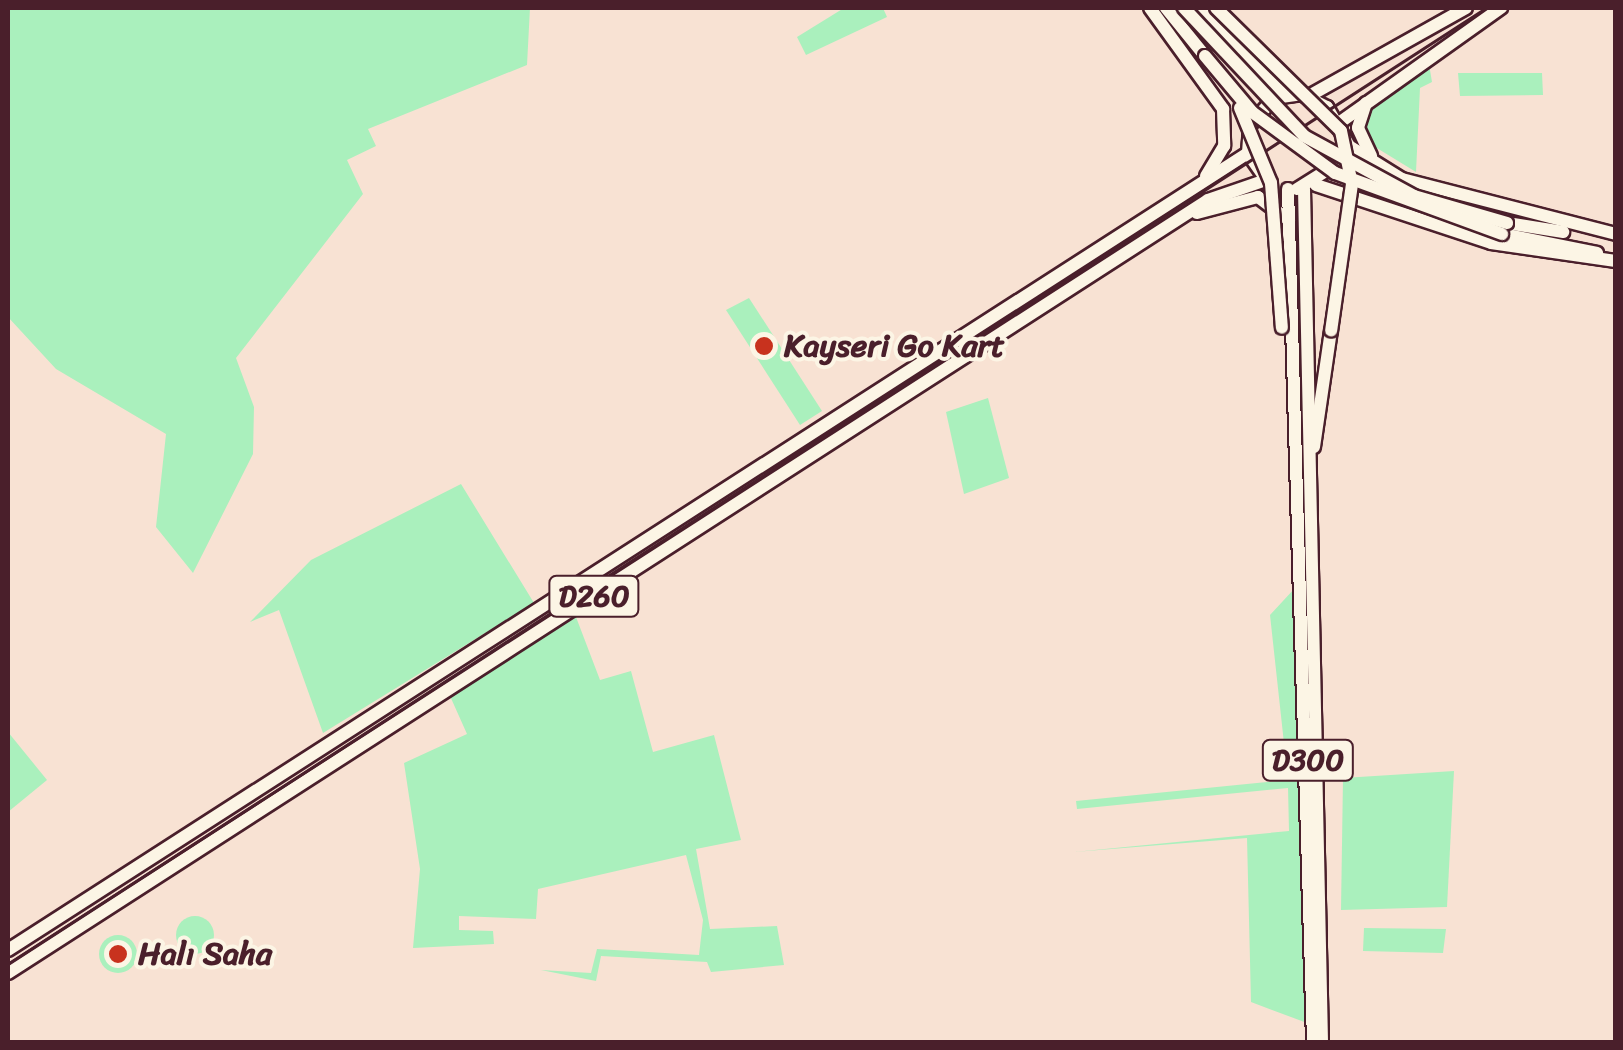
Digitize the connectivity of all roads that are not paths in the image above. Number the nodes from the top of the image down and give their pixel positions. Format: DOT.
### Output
graph roads {
  1 [pos="1150,8"];
  2 [pos="1166,8"];
  3 [pos="1184,8"];
  4 [pos="1198,8"];
  5 [pos="1216,8"];
  6 [pos="1466,8"];
  7 [pos="1501,8"];
  8 [pos="1205,56"];
  9 [pos="1374,93"];
  10 [pos="1286,95"];
  11 [pos="1309,96"];
  12 [pos="1218,99"];
  13 [pos="1340,128"];
  14 [pos="1247,137"];
  15 [pos="1248,153"];
  16 [pos="1402,178"];
  17 [pos="1266,180"];
  18 [pos="1310,187"];
  19 [pos="1288,189"];
  20 [pos="1174,200"];
  21 [pos="1180,219"];
  22 [pos="1289,220"];
  23 [pos="1504,228"];
  24 [pos="1616,236"];
  25 [pos="1616,258"];
  26 [pos="1296,407"];
  27 [pos="1310,479"];
  28 [pos="8,950"];
  29 [pos="8,973"];
  30 [pos="1312,1042"];
  31 [pos="1322,1042"];
  1 -- 12 [label="highway"];
  2 -- 8 [label="highway, D300"];
  3 -- 23 [label="highway, bridge"];
  4 -- 10 [label="highway"];
  5 -- 27 [label="highway, D300, bridge"];
  6 -- 11 [label="highway"];
  7 -- 9 [label="highway"];
  8 -- 23 [label="highway, bridge"];
  8 -- 26 [label="highway, D300, bridge"];
  9 -- 13 [label="highway"];
  9 -- 16 [label="highway"];
  10 -- 11 [label="highway"];
  10 -- 14 [label="highway"];
  11 -- 13 [label="highway"];
  12 -- 14 [label="highway"];
  12 -- 20 [label="highway"];
  13 -- 16 [label="highway"];
  13 -- 18 [label="highway"];
  14 -- 15 [label="highway"];
  15 -- 17 [label="highway"];
  15 -- 20 [label="highway"];
  16 -- 24 [label="highway"];
  17 -- 19 [label="highway"];
  17 -- 21 [label="highway"];
  18 -- 19 [label="highway"];
  18 -- 25 [label="highway"];
  18 -- 27 [label="highway, D300"];
  19 -- 22 [label="highway, D300"];
  20 -- 28 [label="highway, D260"];
  21 -- 22 [label="highway"];
  21 -- 29 [label="highway, D260"];
  22 -- 26 [label="highway, D300"];
  23 -- 24 [label="highway"];
  23 -- 25 [label="highway"];
  26 -- 30 [label="highway, D300"];
  27 -- 31 [label="highway, D300"];
}
